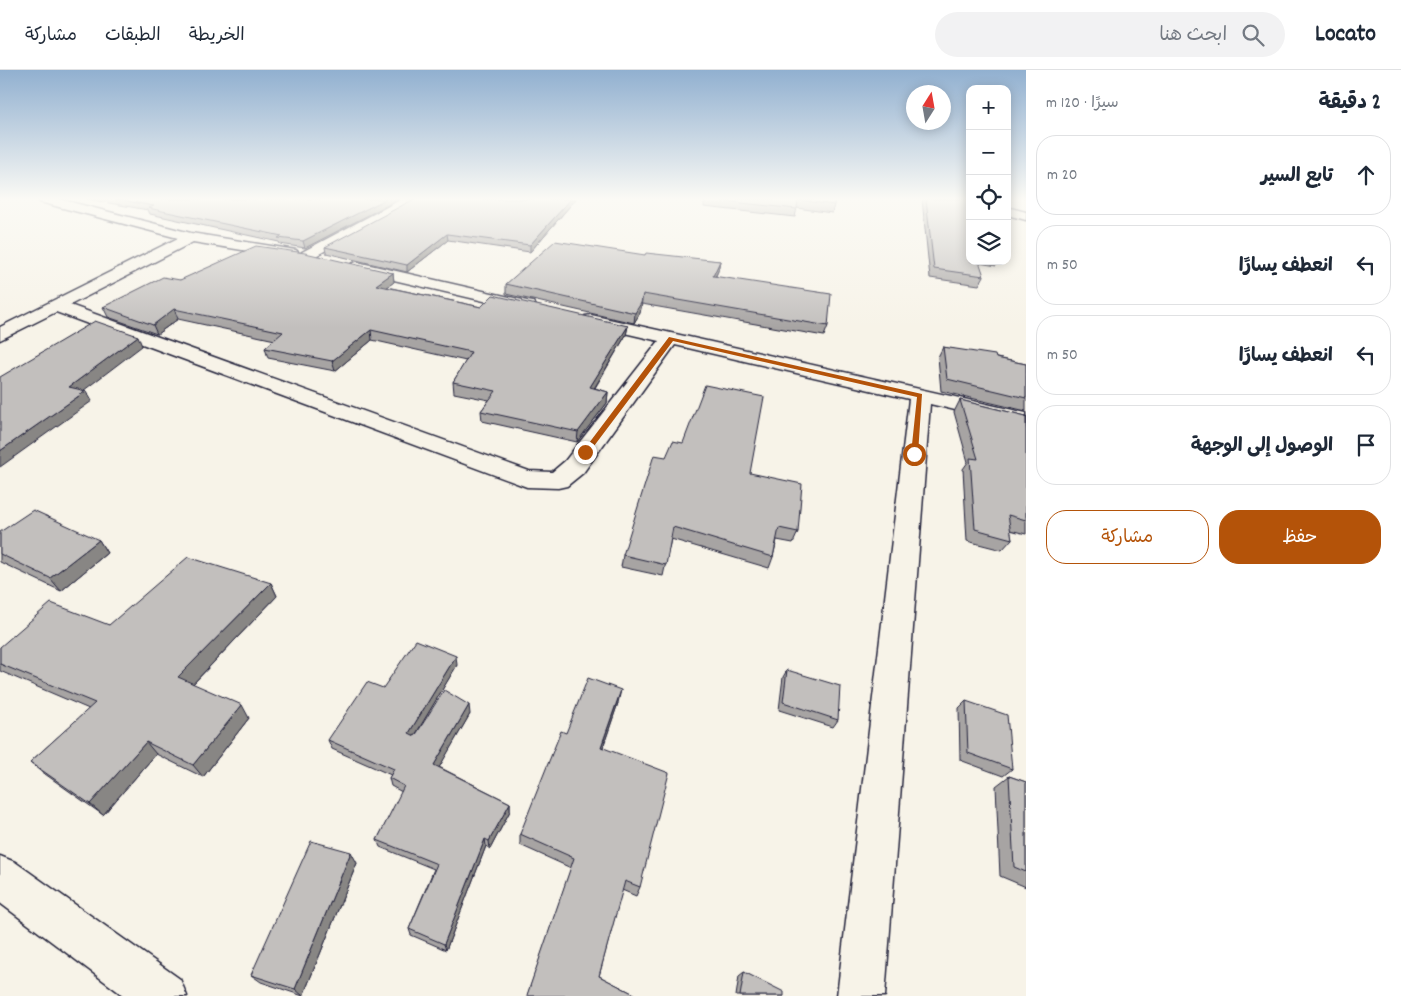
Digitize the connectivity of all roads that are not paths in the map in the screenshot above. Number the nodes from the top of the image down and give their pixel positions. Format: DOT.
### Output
graph roads {
  1 [pos="181,242"];
  2 [pos="225,242"];
  3 [pos="330,242"];
  4 [pos="307,255"];
  5 [pos="54,306"];
  6 [pos="547,310"];
  7 [pos="575,317"];
  8 [pos="0,334"];
  9 [pos="671,338"];
  10 [pos="920,396"];
  11 [pos="1026,420"];
  12 [pos="0,877"];
  13 [pos="163,996"];
  14 [pos="861,996"];
  1 -- 5 [label="street"];
  2 -- 4 [label="street"];
  3 -- 4 [label="street"];
  4 -- 6 [label="street"];
  5 -- 8 [label="street"];
  5 -- 9 [label="street"];
  7 -- 9 [label="street"];
  9 -- 10 [label="street"];
  10 -- 11 [label="street"];
  10 -- 14 [label="street"];
  12 -- 13 [label="street"];
}
